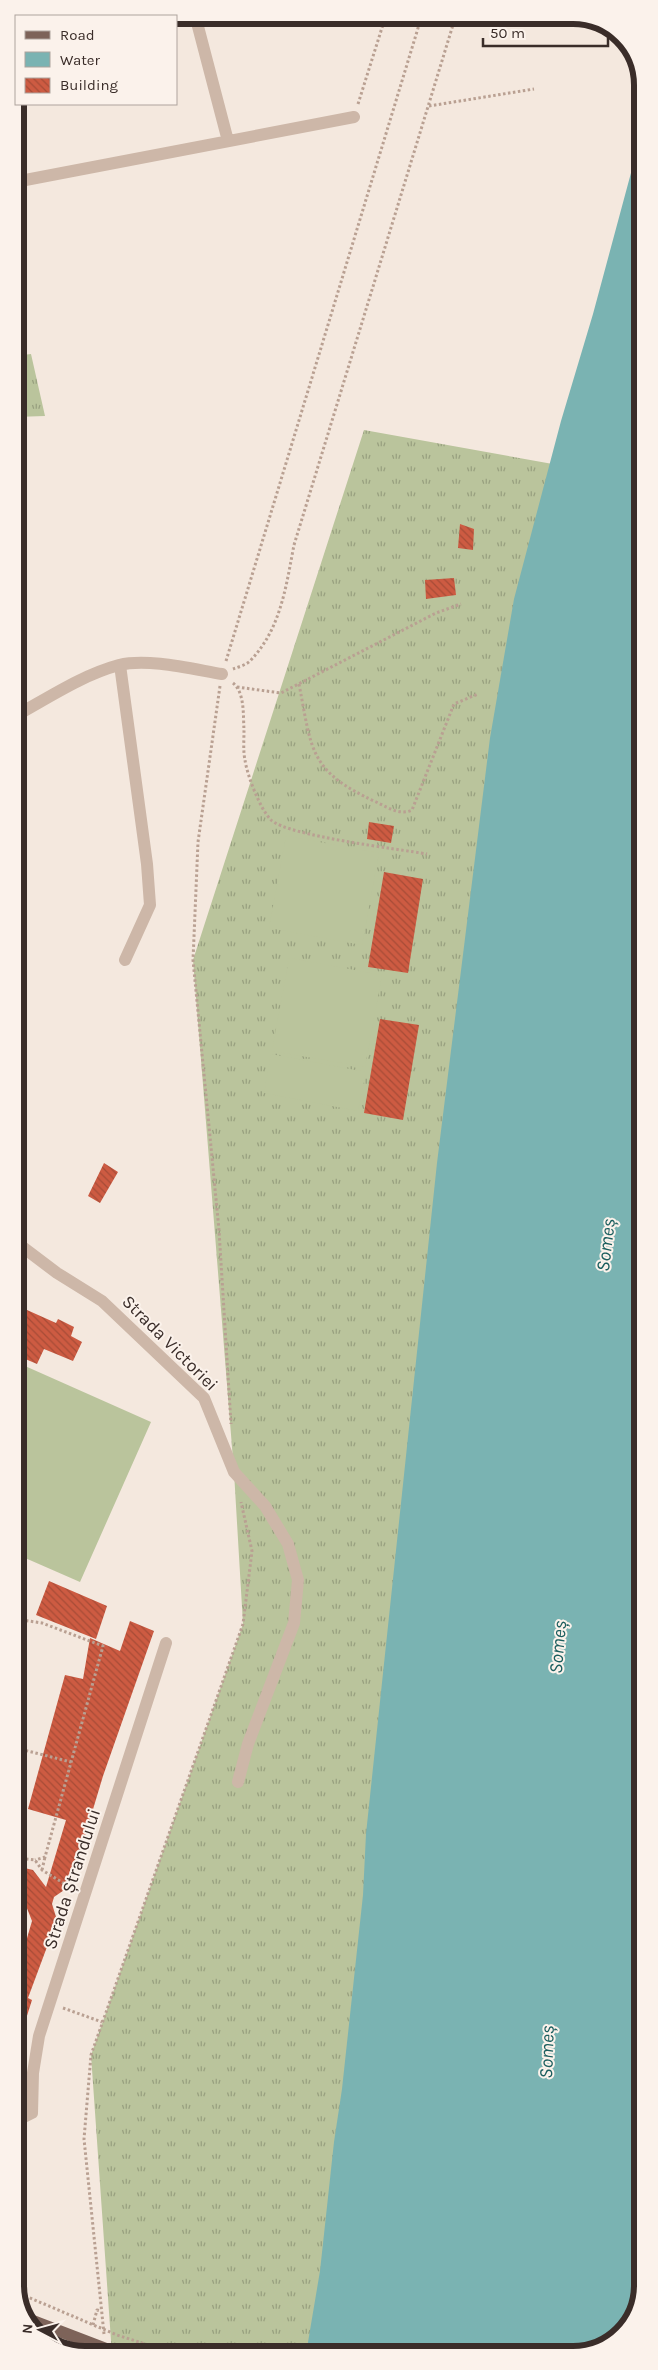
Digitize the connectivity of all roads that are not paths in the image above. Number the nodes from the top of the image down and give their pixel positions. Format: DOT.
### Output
graph roads {
  1 [pos="197,24"];
  2 [pos="354,117"];
  3 [pos="228,141"];
  4 [pos="24,180"];
  5 [pos="120,665"];
  6 [pos="222,674"];
  7 [pos="24,711"];
  8 [pos="125,960"];
  9 [pos="24,1248"];
  10 [pos="166,1643"];
  11 [pos="238,1782"];
  12 [pos="24,2116"];
  13 [pos="38,2324"];
  14 [pos="98,2346"];
  1 -- 3 [label="street"];
  2 -- 3 [label="street"];
  3 -- 4 [label="street"];
  5 -- 6 [label="street"];
  5 -- 7 [label="street"];
  5 -- 8 [label="street"];
  9 -- 11 [label="street, Strada Victoriei"];
  10 -- 12 [label="street, Strada Ștrandului"];
  13 -- 14 [label="main road, bridge"];
}
